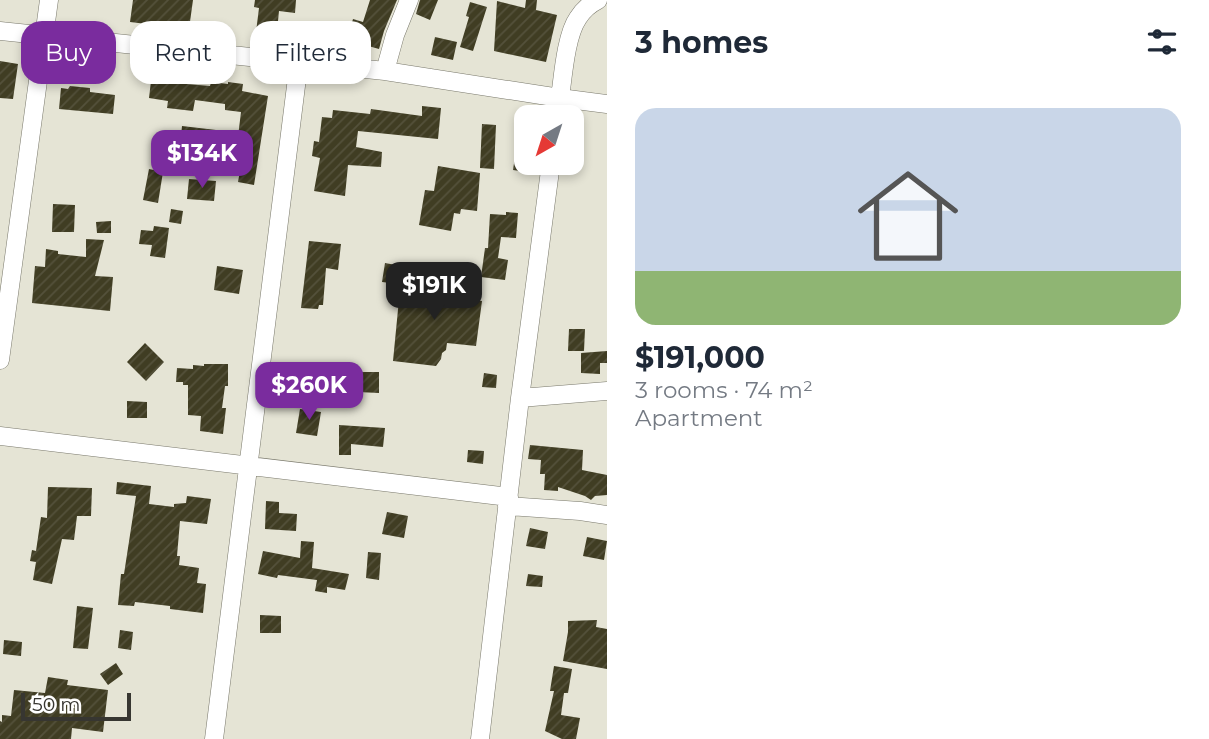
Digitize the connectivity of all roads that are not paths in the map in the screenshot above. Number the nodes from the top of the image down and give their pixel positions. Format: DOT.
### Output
graph roads {
  1 [pos="48,0"];
  2 [pos="409,0"];
  3 [pos="598,0"];
  4 [pos="46,21"];
  5 [pos="0,31"];
  6 [pos="21,33"];
  7 [pos="116,43"];
  8 [pos="250,57"];
  9 [pos="371,70"];
  10 [pos="385,71"];
  11 [pos="37,84"];
  12 [pos="296,84"];
  13 [pos="560,98"];
  14 [pos="607,104"];
  15 [pos="559,105"];
  16 [pos="549,175"];
  17 [pos="0,360"];
  18 [pos="607,391"];
  19 [pos="520,398"];
  20 [pos="0,436"];
  21 [pos="249,466"];
  22 [pos="508,502"];
  23 [pos="607,515"];
  24 [pos="214,739"];
  25 [pos="480,739"];
  1 -- 4 [label="street"];
  2 -- 10 [label="street"];
  3 -- 13 [label="street"];
  5 -- 6 [label="street"];
  7 -- 8 [label="street"];
  9 -- 10 [label="street"];
  10 -- 13 [label="street"];
  11 -- 17 [label="street"];
  12 -- 21 [label="street"];
  13 -- 14 [label="street"];
  13 -- 15 [label="street"];
  16 -- 19 [label="street"];
  18 -- 19 [label="street"];
  19 -- 22 [label="street"];
  20 -- 21 [label="street"];
  21 -- 22 [label="street"];
  21 -- 24 [label="street"];
  22 -- 23 [label="street"];
  22 -- 25 [label="street"];
}
